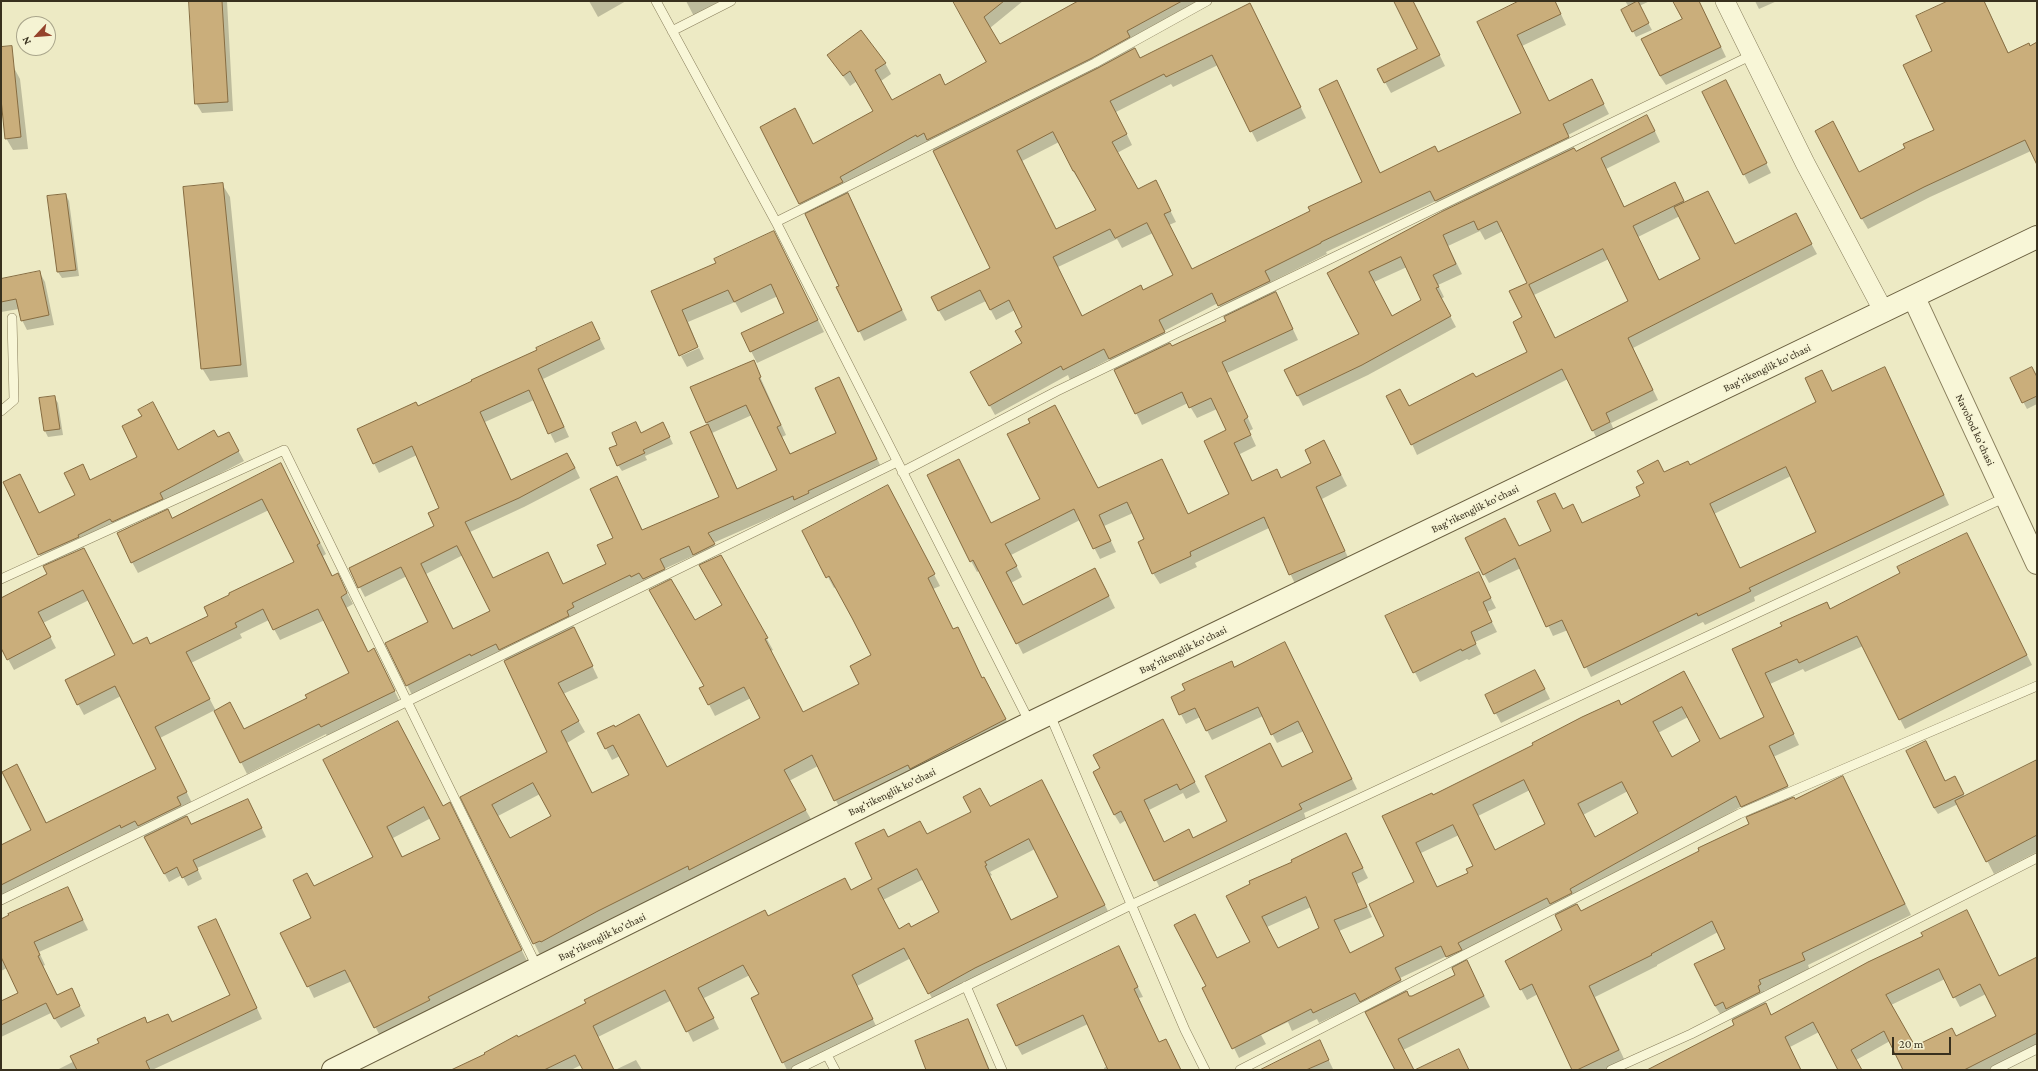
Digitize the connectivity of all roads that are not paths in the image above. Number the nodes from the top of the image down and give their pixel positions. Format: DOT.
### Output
graph roads {
  1 [pos="656,1"];
  2 [pos="731,1"];
  3 [pos="1207,1"];
  4 [pos="1725,1"];
  5 [pos="672,31"];
  6 [pos="1752,56"];
  7 [pos="776,222"];
  8 [pos="2037,237"];
  9 [pos="1914,298"];
  10 [pos="1884,312"];
  11 [pos="12,318"];
  12 [pos="1,410"];
  13 [pos="897,462"];
  14 [pos="902,472"];
  15 [pos="2006,497"];
  16 [pos="2037,563"];
  17 [pos="1,578"];
  18 [pos="2037,686"];
  19 [pos="407,702"];
  20 [pos="1050,715"];
  21 [pos="1030,723"];
  22 [pos="2037,858"];
  23 [pos="1,900"];
  24 [pos="1131,905"];
  25 [pos="538,969"];
  26 [pos="966,986"];
  27 [pos="2037,1049"];
  28 [pos="827,1054"];
  29 [pos="333,1070"];
  30 [pos="796,1070"];
  31 [pos="834,1070"];
  32 [pos="1002,1070"];
  33 [pos="1205,1070"];
  34 [pos="1240,1070"];
  35 [pos="1611,1070"];
  36 [pos="1995,1070"];
  1 -- 5 [label="lane"];
  2 -- 5 [label="lane"];
  3 -- 7 [label="lane"];
  4 -- 6 [label="street"];
  5 -- 7 [label="lane"];
  6 -- 10 [label="street"];
  6 -- 14 [label="lane"];
  7 -- 13 [label="lane"];
  8 -- 9 [label="main road, Bag'rikenglik ko'chasi"];
  9 -- 10 [label="main road, Bag'rikenglik ko'chasi"];
  9 -- 15 [label="main road, Navobod ko'chasi"];
  10 -- 20 [label="main road, Bag'rikenglik ko'chasi"];
  11 -- 12 [label="lane"];
  13 -- 14 [label="lane"];
  13 -- 19 [label="lane"];
  14 -- 21 [label="lane"];
  15 -- 16 [label="main road, Navobod ko'chasi"];
  15 -- 24 [label="lane"];
  17 -- 19 [label="lane"];
  18 -- 34 [label="lane"];
  19 -- 23 [label="lane"];
  19 -- 25 [label="lane"];
  20 -- 21 [label="main road, Bag'rikenglik ko'chasi"];
  20 -- 24 [label="lane"];
  21 -- 25 [label="main road, Bag'rikenglik ko'chasi"];
  22 -- 35 [label="lane"];
  24 -- 26 [label="lane"];
  24 -- 33 [label="lane"];
  25 -- 29 [label="main road, Bag'rikenglik ko'chasi"];
  26 -- 28 [label="lane"];
  26 -- 32 [label="lane"];
  27 -- 36 [label="lane"];
  28 -- 30 [label="lane"];
  28 -- 31 [label="lane"];
}
